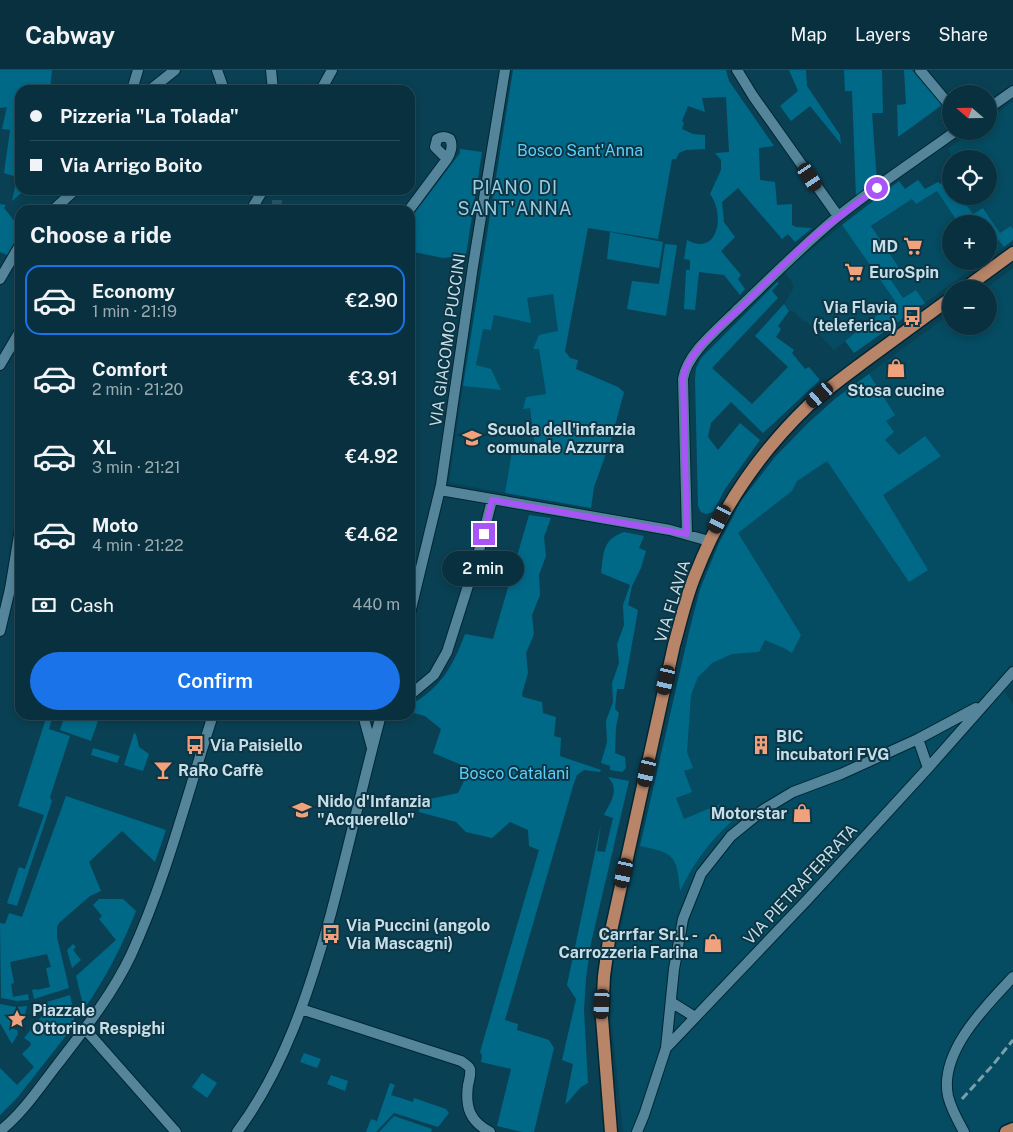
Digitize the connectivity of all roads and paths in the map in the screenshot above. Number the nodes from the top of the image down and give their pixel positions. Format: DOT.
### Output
graph roads {
  1 [pos="138,70"];
  2 [pos="174,70"];
  3 [pos="217,70"];
  4 [pos="272,70"];
  5 [pos="332,70"];
  6 [pos="505,70"];
  7 [pos="737,70"];
  8 [pos="920,70"];
  9 [pos="134,85"];
  10 [pos="156,85"];
  11 [pos="222,85"];
  12 [pos="273,85"];
  13 [pos="324,85"];
  14 [pos="1013,91"];
  15 [pos="942,96"];
  16 [pos="998,102"];
  17 [pos="944,140"];
  18 [pos="447,159"];
  19 [pos="69,195"];
  20 [pos="58,205"];
  21 [pos="413,205"];
  22 [pos="838,216"];
  23 [pos="1013,253"];
  24 [pos="15,254"];
  25 [pos="0,280"];
  26 [pos="976,280"];
  27 [pos="942,305"];
  28 [pos="15,340"];
  29 [pos="0,365"];
  30 [pos="440,490"];
  31 [pos="492,500"];
  32 [pos="687,534"];
  33 [pos="709,540"];
  34 [pos="15,560"];
  35 [pos="415,592"];
  36 [pos="0,631"];
  37 [pos="1013,672"];
  38 [pos="415,691"];
  39 [pos="984,703"];
  40 [pos="211,720"];
  41 [pos="364,720"];
  42 [pos="380,720"];
  43 [pos="918,739"];
  44 [pos="372,749"];
  45 [pos="928,768"];
  46 [pos="1013,977"];
  47 [pos="671,1002"];
  48 [pos="301,1009"];
  49 [pos="695,1017"];
  50 [pos="85,1030"];
  51 [pos="666,1048"];
  52 [pos="1013,1129"];
  53 [pos="0,1131"];
  54 [pos="176,1132"];
  55 [pos="237,1132"];
  56 [pos="490,1132"];
  57 [pos="611,1132"];
  58 [pos="636,1132"];
  59 [pos="964,1132"];
  60 [pos="1006,1132"];
  1 -- 9 [label="street"];
  2 -- 10 [label="street"];
  3 -- 11 [label="street"];
  4 -- 12 [label="street"];
  5 -- 13 [label="street"];
  6 -- 30 [label="street, VIA GIACOMO PUCCINI"];
  7 -- 22 [label="street"];
  8 -- 15 [label="street"];
  14 -- 16 [label="street"];
  17 -- 22 [label="street"];
  18 -- 21 [label="street"];
  19 -- 20 [label="street"];
  22 -- 32 [label="street"];
  23 -- 26 [label="main road"];
  24 -- 25 [label="street"];
  27 -- 33 [label="main road, VIA FLAVIA"];
  28 -- 29 [label="street"];
  30 -- 31 [label="street"];
  30 -- 35 [label="street, VIA GIACOMO PUCCINI"];
  31 -- 32 [label="street"];
  31 -- 38 [label="street"];
  32 -- 33 [label="street"];
  33 -- 57 [label="main road, VIA FLAVIA"];
  34 -- 36 [label="street"];
  37 -- 39 [label="street, VIA PIETRAFERRATA"];
  39 -- 43 [label="street"];
  39 -- 45 [label="street, VIA PIETRAFERRATA"];
  40 -- 50 [label="street"];
  41 -- 44 [label="street"];
  42 -- 44 [label="street"];
  43 -- 45 [label="street"];
  43 -- 47 [label="street"];
  44 -- 48 [label="street"];
  45 -- 49 [label="street, VIA PIETRAFERRATA"];
  46 -- 59 [label="street"];
  47 -- 49 [label="street"];
  47 -- 51 [label="street"];
  48 -- 55 [label="street"];
  48 -- 56 [label="street"];
  49 -- 51 [label="street, VIA PIETRAFERRATA"];
  50 -- 53 [label="street"];
  50 -- 54 [label="street"];
  51 -- 58 [label="street, VIA PIETRAFERRATA"];
  52 -- 60 [label="main road"];
}
